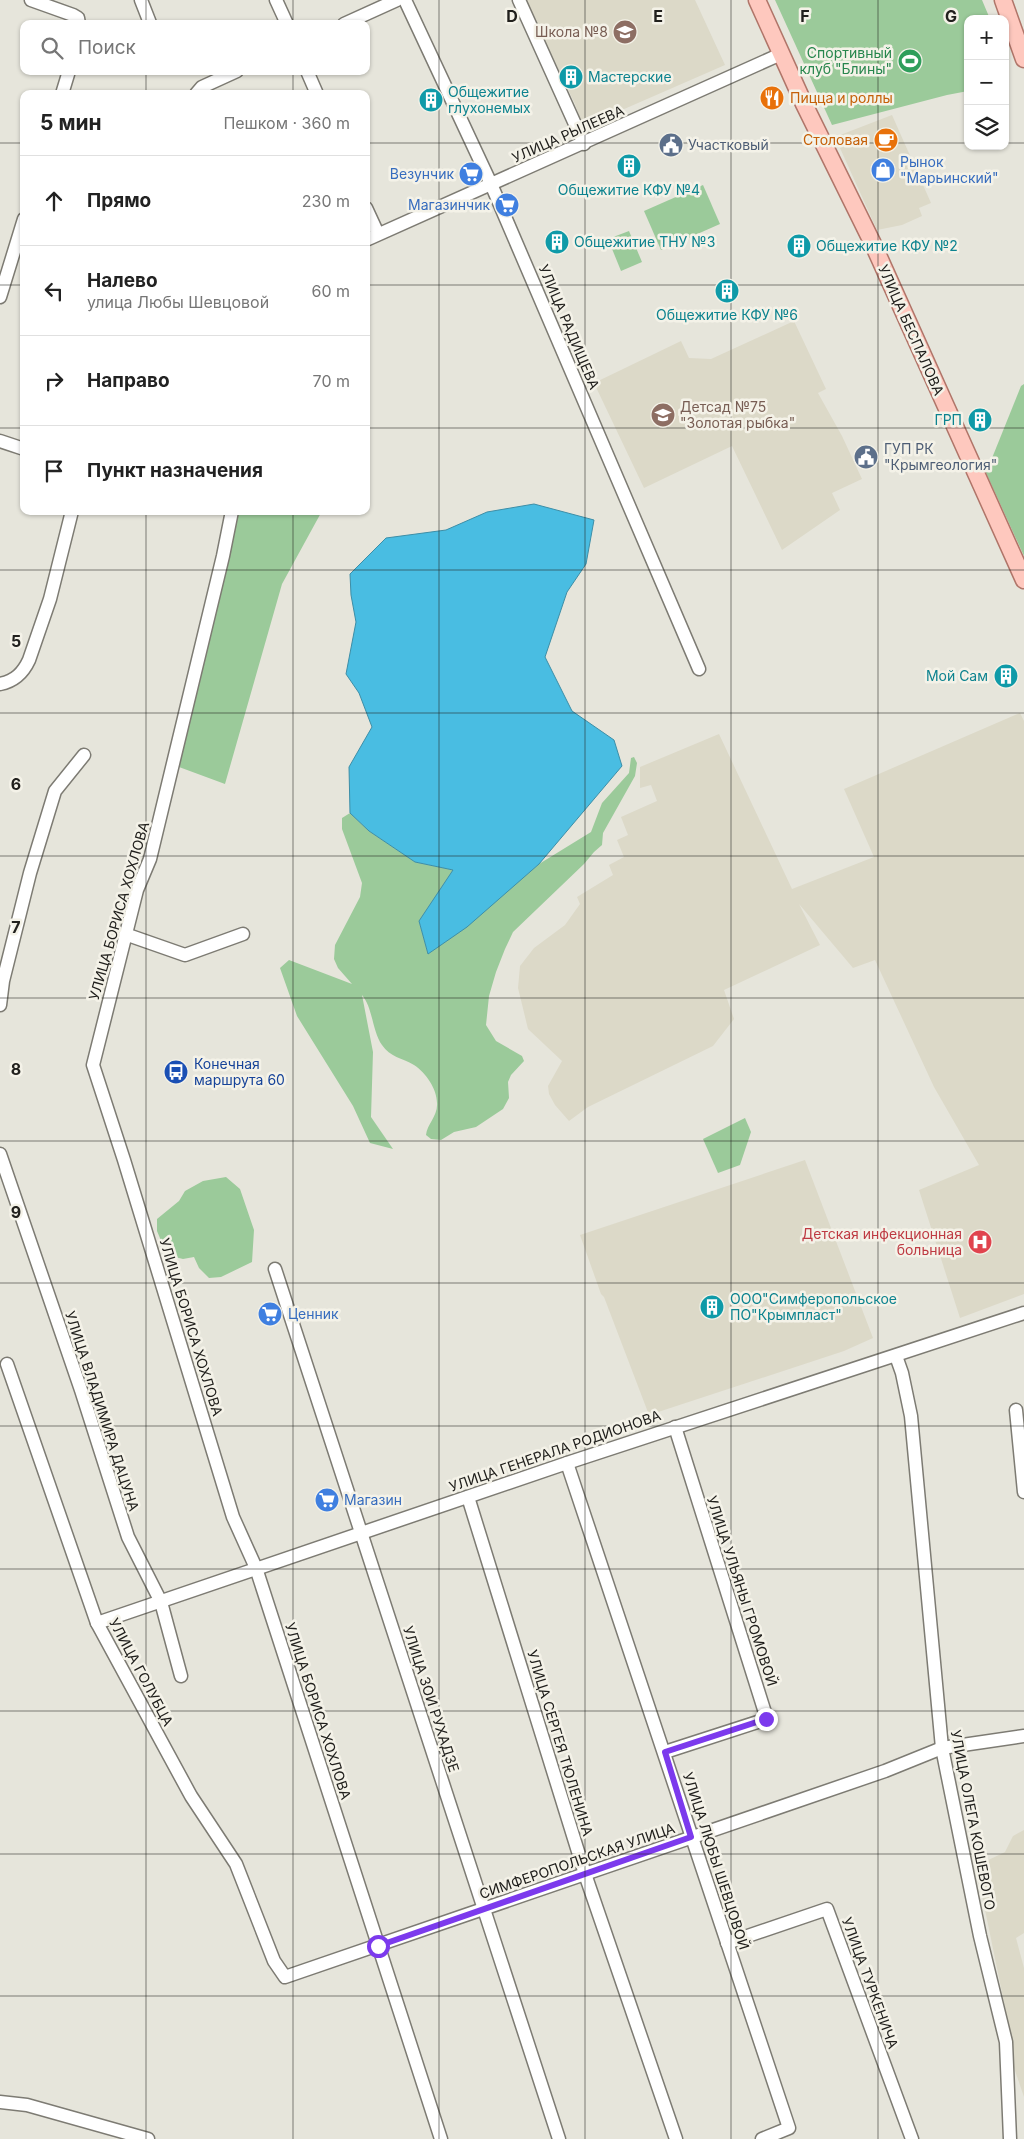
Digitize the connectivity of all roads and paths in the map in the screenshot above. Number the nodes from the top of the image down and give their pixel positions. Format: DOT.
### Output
graph roads {
  1 [pos="31,0"];
  2 [pos="141,0"];
  3 [pos="276,0"];
  4 [pos="397,0"];
  5 [pos="405,0"];
  6 [pos="519,0"];
  7 [pos="757,0"];
  8 [pos="1003,0"];
  9 [pos="78,20"];
  10 [pos="149,20"];
  11 [pos="284,20"];
  12 [pos="353,20"];
  13 [pos="781,54"];
  14 [pos="1024,59"];
  15 [pos="68,75"];
  16 [pos="228,75"];
  17 [pos="309,75"];
  18 [pos="63,90"];
  19 [pos="199,90"];
  20 [pos="315,90"];
  21 [pos="584,144"];
  22 [pos="491,184"];
  23 [pos="20,232"];
  24 [pos="372,237"];
  25 [pos="0,297"];
  26 [pos="0,441"];
  27 [pos="20,448"];
  28 [pos="71,515"];
  29 [pos="231,515"];
  30 [pos="1024,580"];
  31 [pos="700,668"];
  32 [pos="0,684"];
  33 [pos="84,755"];
  34 [pos="125,934"];
  35 [pos="243,934"];
  36 [pos="0,1005"];
  37 [pos="0,1154"];
  38 [pos="275,1269"];
  39 [pos="1024,1313"];
  40 [pos="896,1356"];
  41 [pos="7,1364"];
  42 [pos="1016,1410"];
  43 [pos="674,1427"];
  44 [pos="567,1462"];
  45 [pos="1024,1492"];
  46 [pos="468,1496"];
  47 [pos="360,1533"];
  48 [pos="256,1568"];
  49 [pos="161,1602"];
  50 [pos="97,1623"];
  51 [pos="181,1676"];
  52 [pos="1024,1736"];
  53 [pos="942,1748"];
  54 [pos="665,1752"];
  55 [pos="691,1837"];
  56 [pos="585,1874"];
  57 [pos="484,1909"];
  58 [pos="727,1943"];
  59 [pos="378,1946"];
  60 [pos="285,1977"];
  61 [pos="0,2102"];
  62 [pos="148,2139"];
  63 [pos="442,2139"];
  64 [pos="559,2139"];
  65 [pos="676,2139"];
  66 [pos="762,2139"];
  67 [pos="912,2139"];
  68 [pos="1010,2139"];
  1 -- 9 [label="street"];
  2 -- 10 [label="street"];
  3 -- 11 [label="street"];
  4 -- 12 [label="street"];
  5 -- 22 [label="street, УЛИЦА РАДИЩЕВА"];
  6 -- 21 [label="street"];
  7 -- 13 [label="main road, УЛИЦА БЕСПАЛОВА"];
  8 -- 14 [label="main road"];
  13 -- 21 [label="street, УЛИЦА РЫЛЕЕВА"];
  13 -- 30 [label="main road, УЛИЦА БЕСПАЛОВА"];
  15 -- 18 [label="street"];
  16 -- 19 [label="street"];
  17 -- 20 [label="street"];
  21 -- 22 [label="street, УЛИЦА РЫЛЕЕВА"];
  22 -- 24 [label="street, УЛИЦА РЫЛЕЕВА"];
  22 -- 31 [label="street, УЛИЦА РАДИЩЕВА"];
  23 -- 25 [label="street"];
  26 -- 27 [label="street"];
  28 -- 32 [label="street"];
  29 -- 34 [label="street, УЛИЦА БОРИСА ХОХЛОВА"];
  33 -- 36 [label="street"];
  34 -- 35 [label="street"];
  34 -- 48 [label="street, УЛИЦА БОРИСА ХОХЛОВА"];
  37 -- 49 [label="street, УЛИЦА ВЛАДИМИРА ДАЦУНА"];
  38 -- 47 [label="street, УЛИЦА ЗОИ РУХАДЗЕ"];
  39 -- 40 [label="street, УЛИЦА ГЕНЕРАЛА РОДИОНОВА"];
  40 -- 43 [label="street, УЛИЦА ГЕНЕРАЛА РОДИОНОВА"];
  40 -- 53 [label="street, УЛИЦА ОЛЕГА КОШЕВОГО"];
  41 -- 50 [label="street, УЛИЦА ГОЛУБЦА"];
  42 -- 45 [label="street"];
  43 -- 44 [label="street, УЛИЦА ГЕНЕРАЛА РОДИОНОВА"];
  43 -- 54 [label="street, УЛИЦА УЛЬЯНЫ ГРОМОВОЙ"];
  44 -- 46 [label="street, УЛИЦА ГЕНЕРАЛА РОДИОНОВА"];
  44 -- 54 [label="street, УЛИЦА ЛЮБЫ ШЕВЦОВОЙ"];
  46 -- 47 [label="street, УЛИЦА ГЕНЕРАЛА РОДИОНОВА"];
  46 -- 56 [label="street, УЛИЦА СЕРГЕЯ ТЮЛЕНИНА"];
  47 -- 48 [label="street, УЛИЦА ГЕНЕРАЛА РОДИОНОВА"];
  47 -- 57 [label="street, УЛИЦА ЗОИ РУХАДЗЕ"];
  48 -- 49 [label="street, УЛИЦА ГЕНЕРАЛА РОДИОНОВА"];
  48 -- 59 [label="street, УЛИЦА БОРИСА ХОХЛОВА"];
  49 -- 50 [label="street, УЛИЦА ГЕНЕРАЛА РОДИОНОВА"];
  49 -- 51 [label="street, УЛИЦА ВЛАДИМИРА ДАЦУНА"];
  50 -- 60 [label="street, УЛИЦА ГОЛУБЦА"];
  52 -- 53 [label="street, СИМФЕРОПОЛЬСКАЯ УЛИЦА"];
  53 -- 55 [label="street, СИМФЕРОПОЛЬСКАЯ УЛИЦА"];
  53 -- 68 [label="street, УЛИЦА ОЛЕГА КОШЕВОГО"];
  54 -- 55 [label="street, УЛИЦА ЛЮБЫ ШЕВЦОВОЙ"];
  55 -- 56 [label="street, СИМФЕРОПОЛЬСКАЯ УЛИЦА"];
  55 -- 58 [label="street, УЛИЦА ЛЮБЫ ШЕВЦОВОЙ"];
  56 -- 57 [label="street, СИМФЕРОПОЛЬСКАЯ УЛИЦА"];
  56 -- 65 [label="street, УЛИЦА СЕРГЕЯ ТЮЛЕНИНА"];
  57 -- 59 [label="street, СИМФЕРОПОЛЬСКАЯ УЛИЦА"];
  57 -- 64 [label="street, УЛИЦА ЗОИ РУХАДЗЕ"];
  58 -- 66 [label="street, УЛИЦА ЛЮБЫ ШЕВЦОВОЙ"];
  58 -- 67 [label="street, УЛИЦА ТУРКЕНИЧА"];
  59 -- 60 [label="street, СИМФЕРОПОЛЬСКАЯ УЛИЦА"];
  59 -- 63 [label="street, УЛИЦА БОРИСА ХОХЛОВА"];
  61 -- 62 [label="street"];
}
